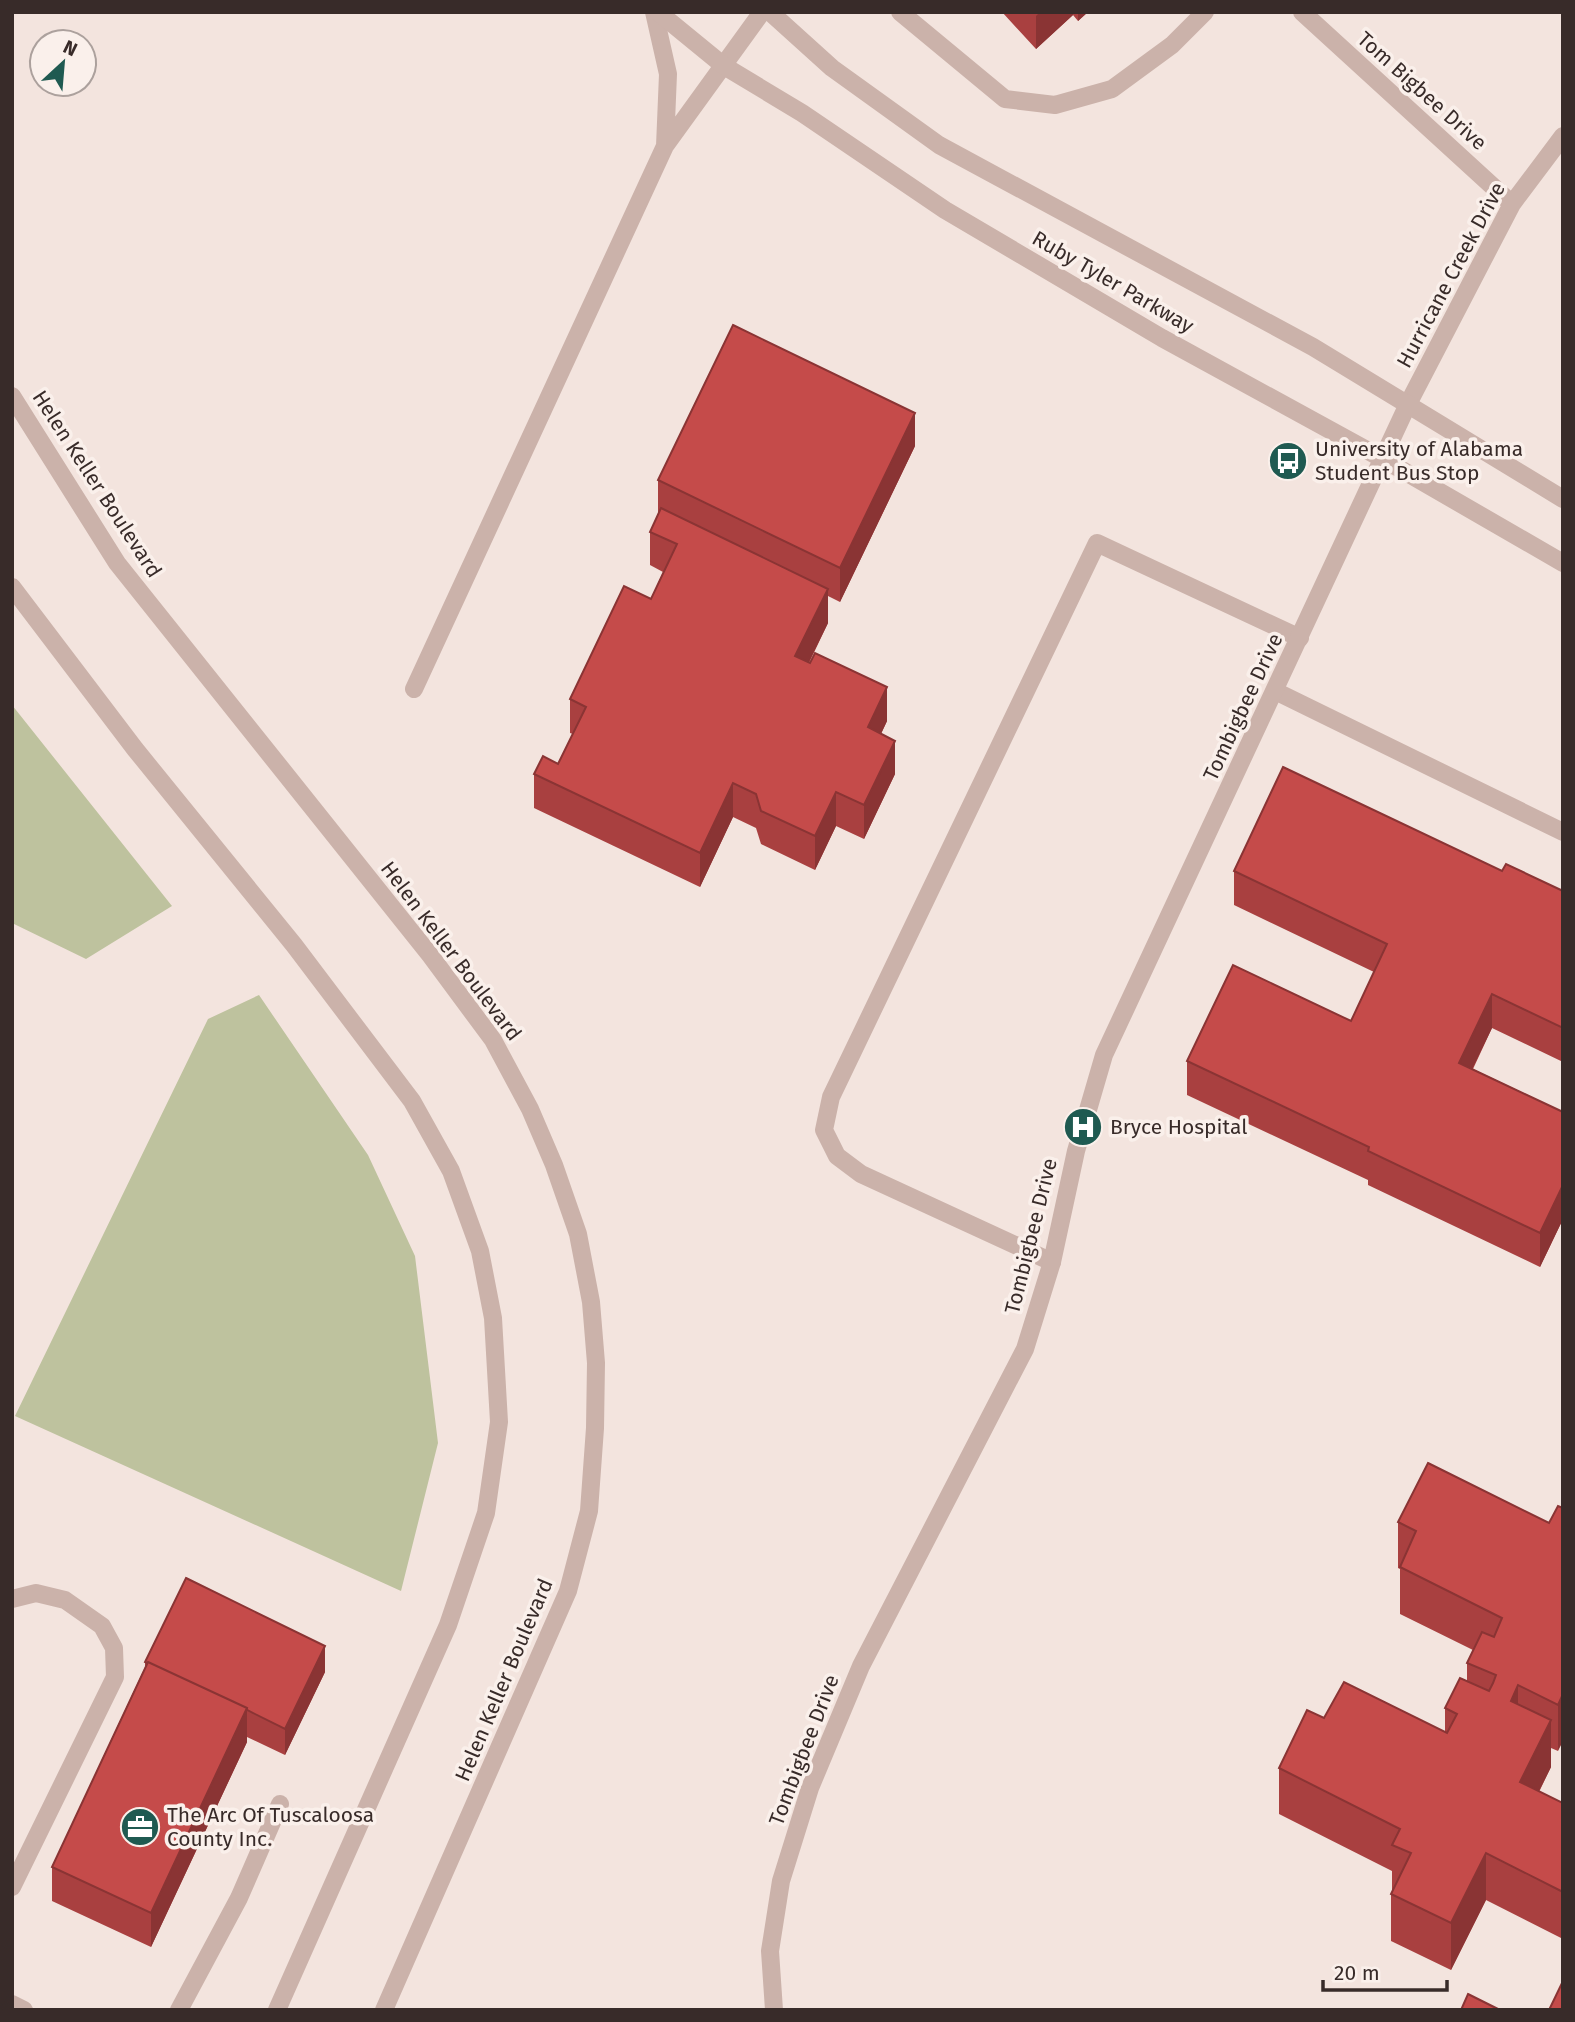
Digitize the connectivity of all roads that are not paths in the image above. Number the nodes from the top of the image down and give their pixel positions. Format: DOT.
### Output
graph roads {
  1 [pos="656,12"];
  2 [pos="762,12"];
  3 [pos="769,12"];
  4 [pos="900,12"];
  5 [pos="1205,12"];
  6 [pos="1302,12"];
  7 [pos="724,66"];
  8 [pos="1563,136"];
  9 [pos="665,146"];
  10 [pos="1512,204"];
  11 [pos="12,397"];
  12 [pos="1408,404"];
  13 [pos="1383,459"];
  14 [pos="1563,499"];
  15 [pos="1563,563"];
  16 [pos="12,587"];
  17 [pos="1300,638"];
  18 [pos="414,689"];
  19 [pos="1275,691"];
  20 [pos="1563,832"];
  21 [pos="1052,1262"];
  22 [pos="12,1599"];
  23 [pos="280,1804"];
  24 [pos="12,1887"];
  25 [pos="12,2004"];
  26 [pos="24,2010"];
  27 [pos="180,2010"];
  28 [pos="277,2010"];
  29 [pos="384,2010"];
  30 [pos="774,2010"];
  1 -- 7 [label="street, Ruby Tyler Parkway"];
  1 -- 9 [label="street"];
  2 -- 7 [label="street"];
  3 -- 12 [label="street, Ruby Tyler Parkway"];
  4 -- 5 [label="street"];
  6 -- 10 [label="street, Tom Bigbee Drive"];
  7 -- 9 [label="street"];
  7 -- 13 [label="street, Ruby Tyler Parkway"];
  8 -- 10 [label="street, Hurricane Creek Drive"];
  9 -- 18 [label="street"];
  10 -- 12 [label="street, Hurricane Creek Drive"];
  11 -- 29 [label="street, Helen Keller Boulevard"];
  12 -- 13 [label="street, Tombigbee Drive"];
  12 -- 14 [label="street, Ruby Tyler Parkway"];
  13 -- 15 [label="street, Ruby Tyler Parkway"];
  13 -- 17 [label="street, Tombigbee Drive"];
  16 -- 28 [label="street"];
  17 -- 19 [label="street, Tombigbee Drive"];
  17 -- 21 [label="street"];
  19 -- 20 [label="street"];
  19 -- 21 [label="street, Tombigbee Drive"];
  21 -- 30 [label="street, Tombigbee Drive"];
  22 -- 24 [label="street"];
  23 -- 27 [label="street"];
  25 -- 26 [label="street"];
}
